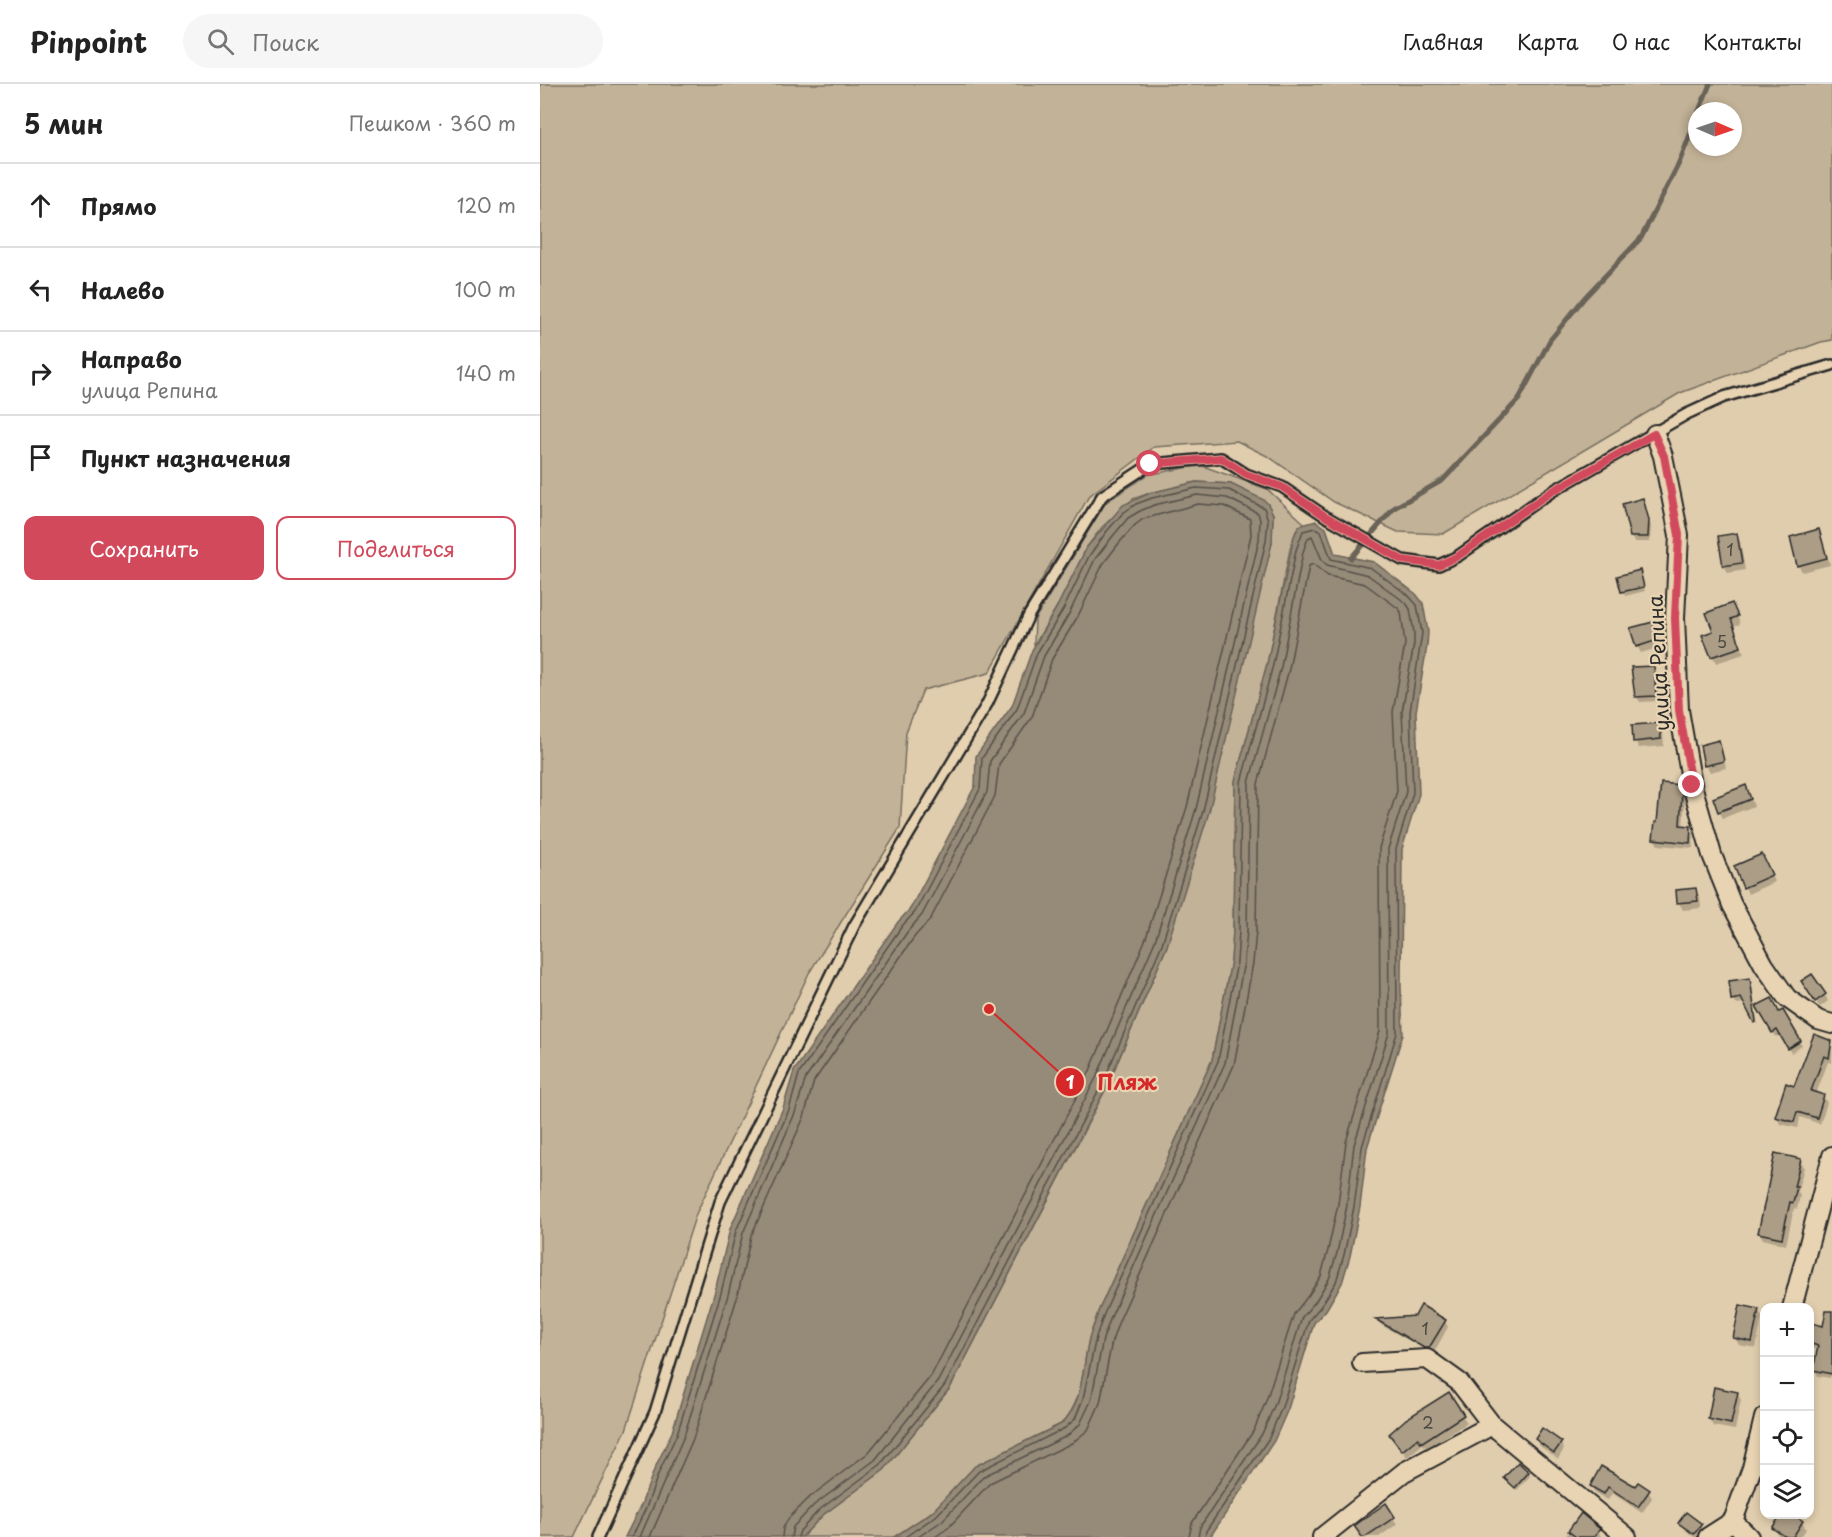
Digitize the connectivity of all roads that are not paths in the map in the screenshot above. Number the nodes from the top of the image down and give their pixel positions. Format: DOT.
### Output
graph roads {
  1 [pos="1832,365"];
  2 [pos="1654,434"];
  3 [pos="1832,1024"];
  4 [pos="1832,1156"];
  5 [pos="1793,1303"];
  6 [pos="1362,1363"];
  7 [pos="1492,1425"];
  8 [pos="1760,1435"];
  9 [pos="1733,1521"];
  10 [pos="598,1537"];
  11 [pos="1322,1537"];
  12 [pos="1627,1537"];
  13 [pos="1708,1537"];
  14 [pos="1749,1537"];
  1 -- 2 [label="lane"];
  2 -- 3 [label="street, улица Репина"];
  2 -- 10 [label="lane"];
  4 -- 5 [label="street"];
  6 -- 7 [label="street"];
  7 -- 11 [label="street"];
  7 -- 12 [label="street"];
  8 -- 9 [label="street"];
  9 -- 13 [label="street"];
  9 -- 14 [label="street"];
}
